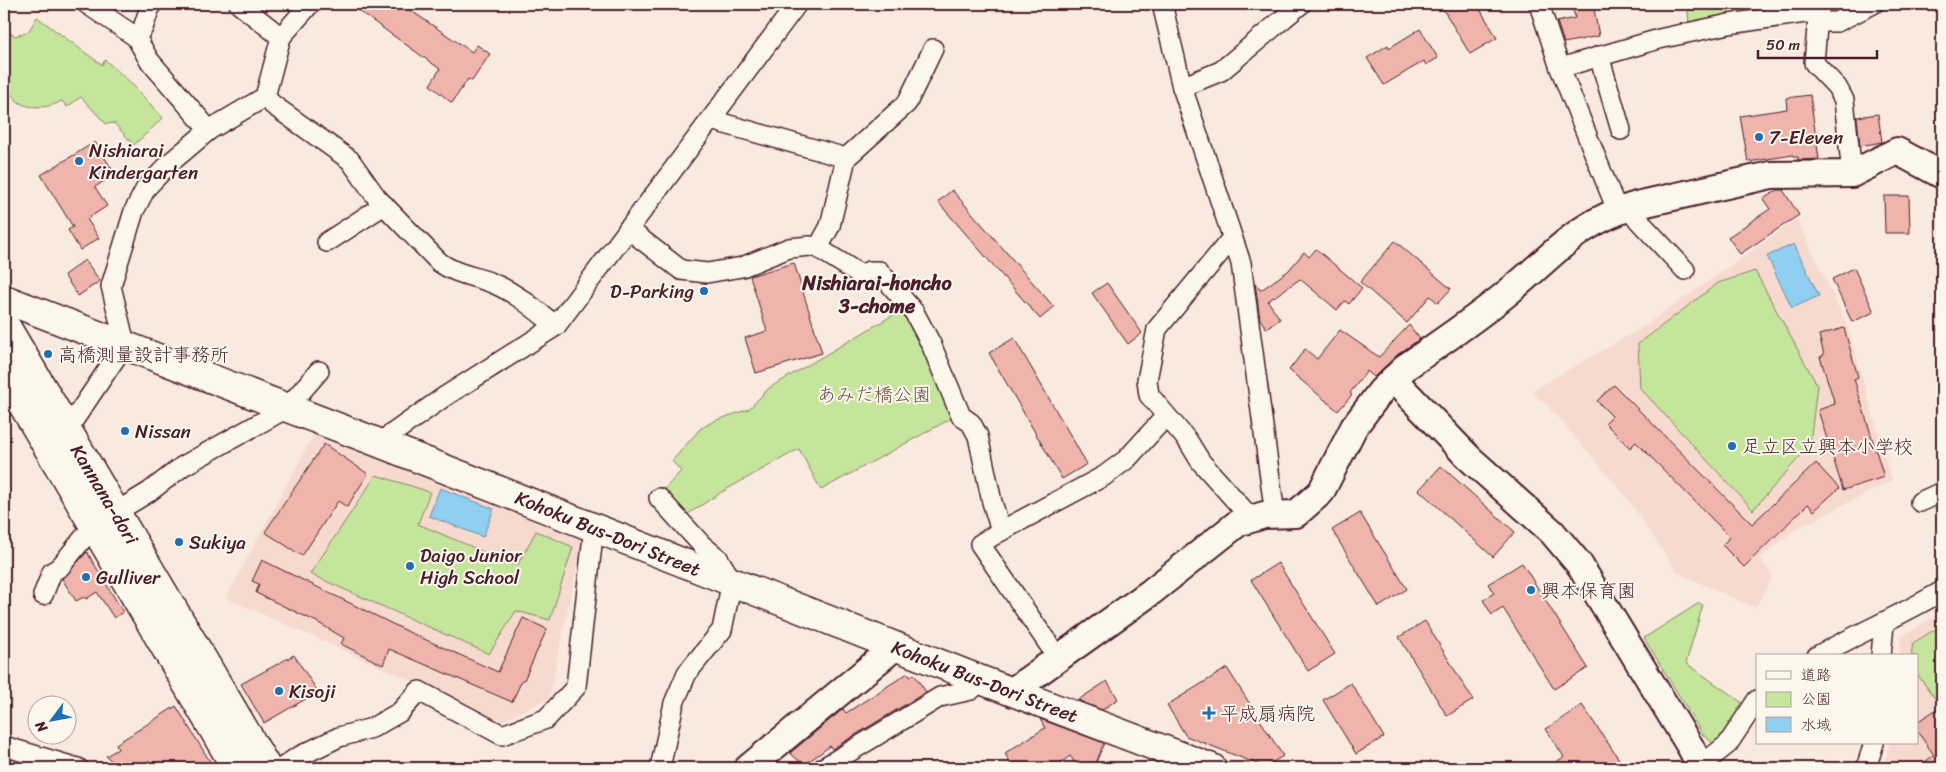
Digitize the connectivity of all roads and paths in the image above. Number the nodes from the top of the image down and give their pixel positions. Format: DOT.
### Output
graph roads {
  1 [pos="87,4"];
  2 [pos="151,4"];
  3 [pos="239,4"];
  4 [pos="310,4"];
  5 [pos="797,4"];
  6 [pos="1162,4"];
  7 [pos="1301,4"];
  8 [pos="1539,4"];
  9 [pos="1873,4"];
  10 [pos="1818,12"];
  11 [pos="136,37"];
  12 [pos="281,37"];
  13 [pos="933,49"];
  14 [pos="1599,56"];
  15 [pos="1560,68"];
  16 [pos="1182,87"];
  17 [pos="266,97"];
  18 [pos="711,120"];
  19 [pos="209,130"];
  20 [pos="1621,130"];
  21 [pos="846,158"];
  22 [pos="1852,174"];
  23 [pos="1942,176"];
  24 [pos="384,205"];
  25 [pos="1622,209"];
  26 [pos="628,229"];
  27 [pos="1232,238"];
  28 [pos="327,242"];
  29 [pos="818,248"];
  30 [pos="1686,270"];
  31 [pos="4,298"];
  32 [pos="4,323"];
  33 [pos="556,326"];
  34 [pos="125,344"];
  35 [pos="319,371"];
  36 [pos="4,373"];
  37 [pos="1393,379"];
  38 [pos="288,408"];
  39 [pos="1166,416"];
  40 [pos="67,430"];
  41 [pos="379,442"];
  42 [pos="1942,492"];
  43 [pos="659,498"];
  44 [pos="1920,502"];
  45 [pos="1263,516"];
  46 [pos="105,518"];
  47 [pos="594,527"];
  48 [pos="1001,531"];
  49 [pos="732,581"];
  50 [pos="1942,590"];
  51 [pos="44,595"];
  52 [pos="1884,624"];
  53 [pos="896,646"];
  54 [pos="1821,654"];
  55 [pos="1881,654"];
  56 [pos="1058,658"];
  57 [pos="982,680"];
  58 [pos="1011,692"];
  59 [pos="1756,702"];
  60 [pos="1874,744"];
  61 [pos="4,746"];
  62 [pos="1699,767"];
  63 [pos="78,768"];
  64 [pos="236,768"];
  65 [pos="267,768"];
  66 [pos="282,768"];
  67 [pos="660,768"];
  68 [pos="748,768"];
  69 [pos="823,768"];
  70 [pos="1212,768"];
  71 [pos="1866,768"];
  1 -- 11 [label="street"];
  2 -- 11 [label="street"];
  3 -- 12 [label="street"];
  4 -- 12 [label="street"];
  5 -- 18 [label="street"];
  6 -- 16 [label="street"];
  7 -- 16 [label="street"];
  8 -- 15 [label="street"];
  9 -- 10 [label="street"];
  10 -- 14 [label="street"];
  10 -- 22 [label="street"];
  11 -- 19 [label="street"];
  12 -- 17 [label="street"];
  13 -- 21 [label="street"];
  14 -- 15 [label="street"];
  14 -- 20 [label="street"];
  15 -- 25 [label="street"];
  16 -- 27 [label="street"];
  17 -- 19 [label="street"];
  17 -- 24 [label="street"];
  18 -- 21 [label="street"];
  18 -- 26 [label="street"];
  19 -- 34 [label="street"];
  21 -- 29 [label="street"];
  22 -- 23 [label="street"];
  22 -- 25 [label="street"];
  24 -- 28 [label="street"];
  24 -- 33 [label="street"];
  25 -- 30 [label="street"];
  25 -- 37 [label="street"];
  26 -- 29 [label="street"];
  26 -- 33 [label="street"];
  27 -- 39 [label="street"];
  27 -- 45 [label="street"];
  29 -- 48 [label="street"];
  31 -- 34 [label="main road, Kohoku Bus-Dori Street"];
  32 -- 40 [label="main road, Kannana-dori"];
  33 -- 41 [label="street"];
  34 -- 38 [label="main road, Kohoku Bus-Dori Street"];
  34 -- 40 [label="street"];
  35 -- 38 [label="street"];
  36 -- 46 [label="main road, Kannana-dori"];
  37 -- 45 [label="street"];
  37 -- 62 [label="street"];
  38 -- 41 [label="main road, Kohoku Bus-Dori Street"];
  38 -- 46 [label="street"];
  39 -- 45 [label="street"];
  39 -- 48 [label="street"];
  40 -- 46 [label="main road, Kannana-dori"];
  41 -- 47 [label="main road, Kohoku Bus-Dori Street"];
  42 -- 44 [label="street"];
  43 -- 49 [label="street"];
  45 -- 56 [label="street"];
  46 -- 51 [label="street"];
  46 -- 64 [label="main road, Kannana-dori"];
  46 -- 65 [label="main road, Kannana-dori"];
  47 -- 49 [label="main road, Kohoku Bus-Dori Street"];
  47 -- 66 [label="street"];
  48 -- 56 [label="street"];
  49 -- 53 [label="main road, Kohoku Bus-Dori Street"];
  49 -- 67 [label="street"];
  50 -- 52 [label="street"];
  52 -- 54 [label="street"];
  52 -- 55 [label="street"];
  53 -- 57 [label="main road, Kohoku Bus-Dori Street"];
  53 -- 68 [label="street"];
  56 -- 58 [label="street"];
  57 -- 58 [label="main road, Kohoku Bus-Dori Street"];
  57 -- 69 [label="street"];
  58 -- 70 [label="main road, Kohoku Bus-Dori Street"];
  59 -- 62 [label="street"];
  60 -- 71 [label="street"];
  61 -- 63 [label="street"];
}
